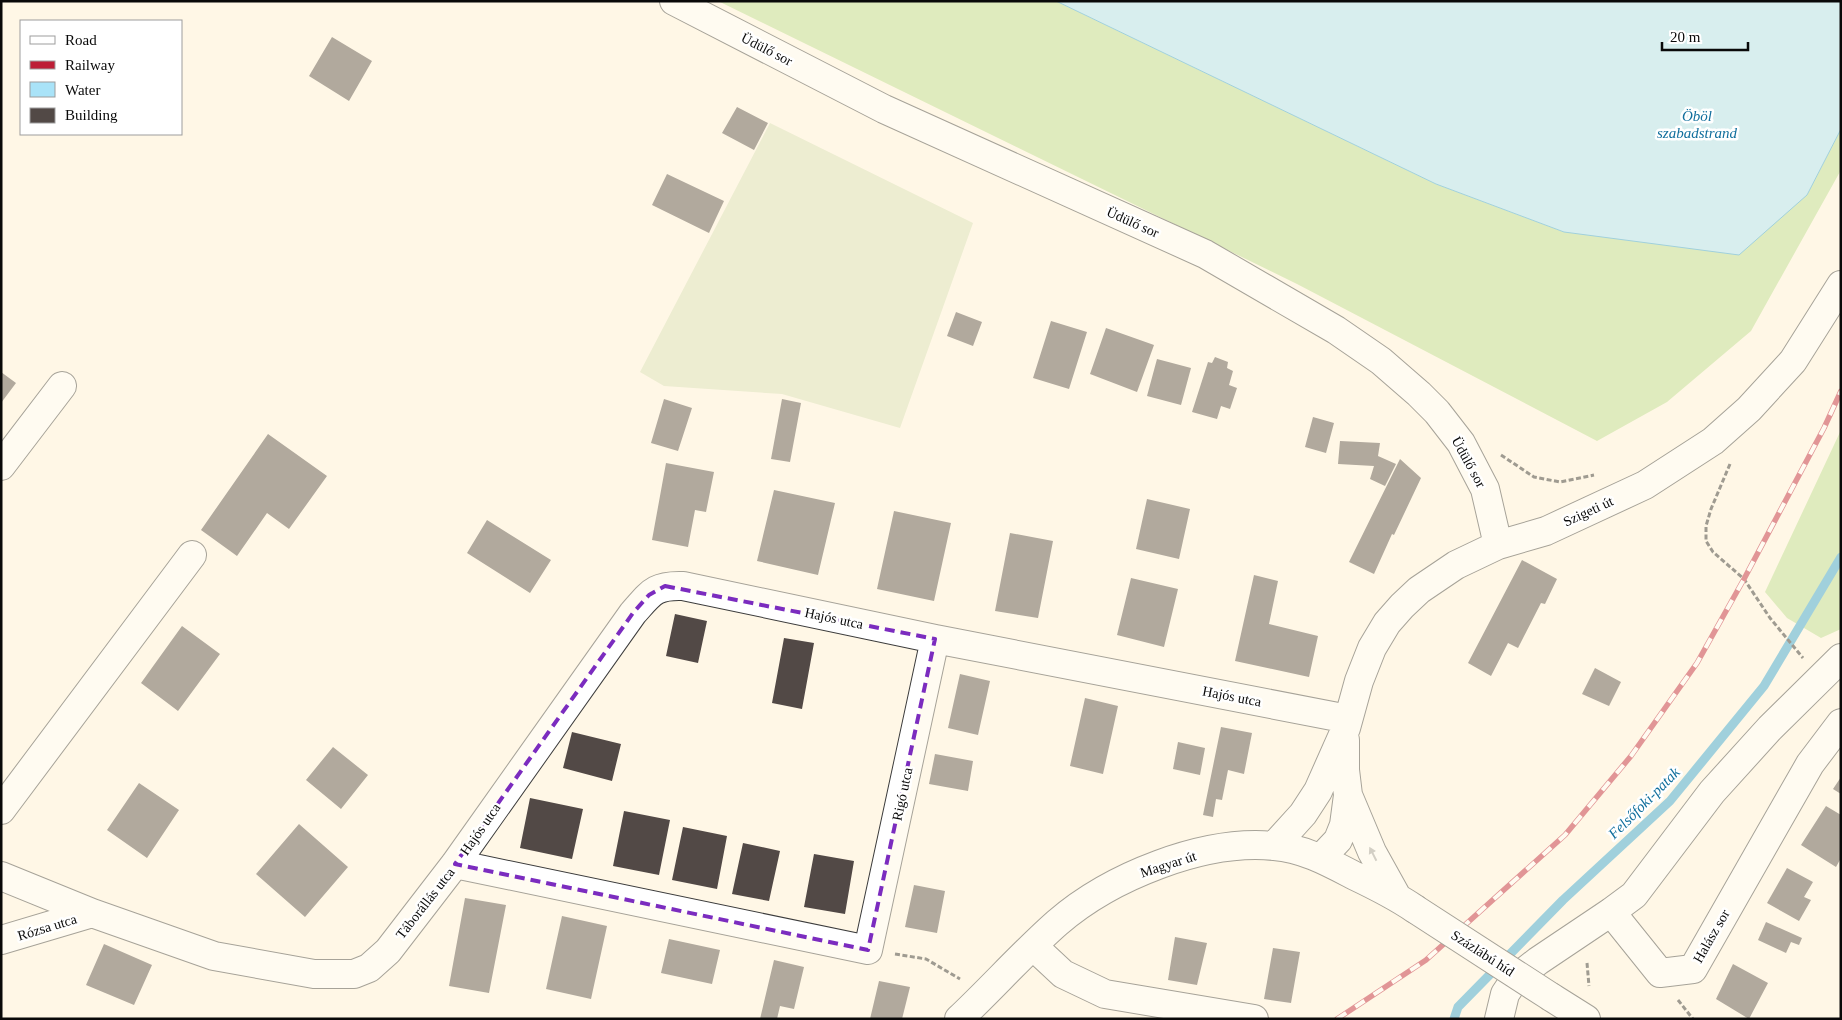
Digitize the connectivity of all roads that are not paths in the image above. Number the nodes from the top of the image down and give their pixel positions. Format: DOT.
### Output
graph roads {
  1 [pos="674,1"];
  2 [pos="1841,285"];
  3 [pos="62,386"];
  4 [pos="1,466"];
  5 [pos="1498,545"];
  6 [pos="192,555"];
  7 [pos="935,639"];
  8 [pos="1839,659"];
  9 [pos="1347,723"];
  10 [pos="1841,723"];
  11 [pos="1318,791"];
  12 [pos="1348,795"];
  13 [pos="1,810"];
  14 [pos="1274,846"];
  15 [pos="1321,858"];
  16 [pos="455,864"];
  17 [pos="1,876"];
  18 [pos="1406,903"];
  19 [pos="1611,912"];
  20 [pos="92,913"];
  21 [pos="1,940"];
  22 [pos="1033,946"];
  23 [pos="868,950"];
  24 [pos="959,1019"];
  25 [pos="1254,1019"];
  26 [pos="1499,1019"];
  27 [pos="1586,1019"];
  1 -- 5 [label="street, Üdülő sor"];
  2 -- 5 [label="street, Szigeti út"];
  3 -- 4 [label="street"];
  5 -- 9 [label="street, Szigeti út"];
  6 -- 13 [label="street"];
  7 -- 9 [label="street, Hajós utca"];
  7 -- 16 [label="street, Hajós utca"];
  7 -- 23 [label="street, Rigó utca"];
  8 -- 19 [label="street"];
  9 -- 11 [label="street"];
  9 -- 12 [label="street"];
  10 -- 19 [label="street, Halász sor"];
  11 -- 14 [label="street"];
  11 -- 15 [label="street"];
  12 -- 15 [label="street"];
  18 -- 12 [label="street, one-way"];
  14 -- 15 [label="street, Magyar út"];
  14 -- 22 [label="street, Magyar út"];
  15 -- 18 [label="street, Magyar út"];
  16 -- 20 [label="street, Táborállás utca"];
  16 -- 23 [label="street, Táborállás utca"];
  17 -- 20 [label="street, Táborállás utca"];
  18 -- 27 [label="street, Százlábú híd, bridge"];
  19 -- 26 [label="street"];
  20 -- 21 [label="street, Rózsa utca"];
  22 -- 24 [label="street, Magyar út"];
  22 -- 25 [label="street"];
}
